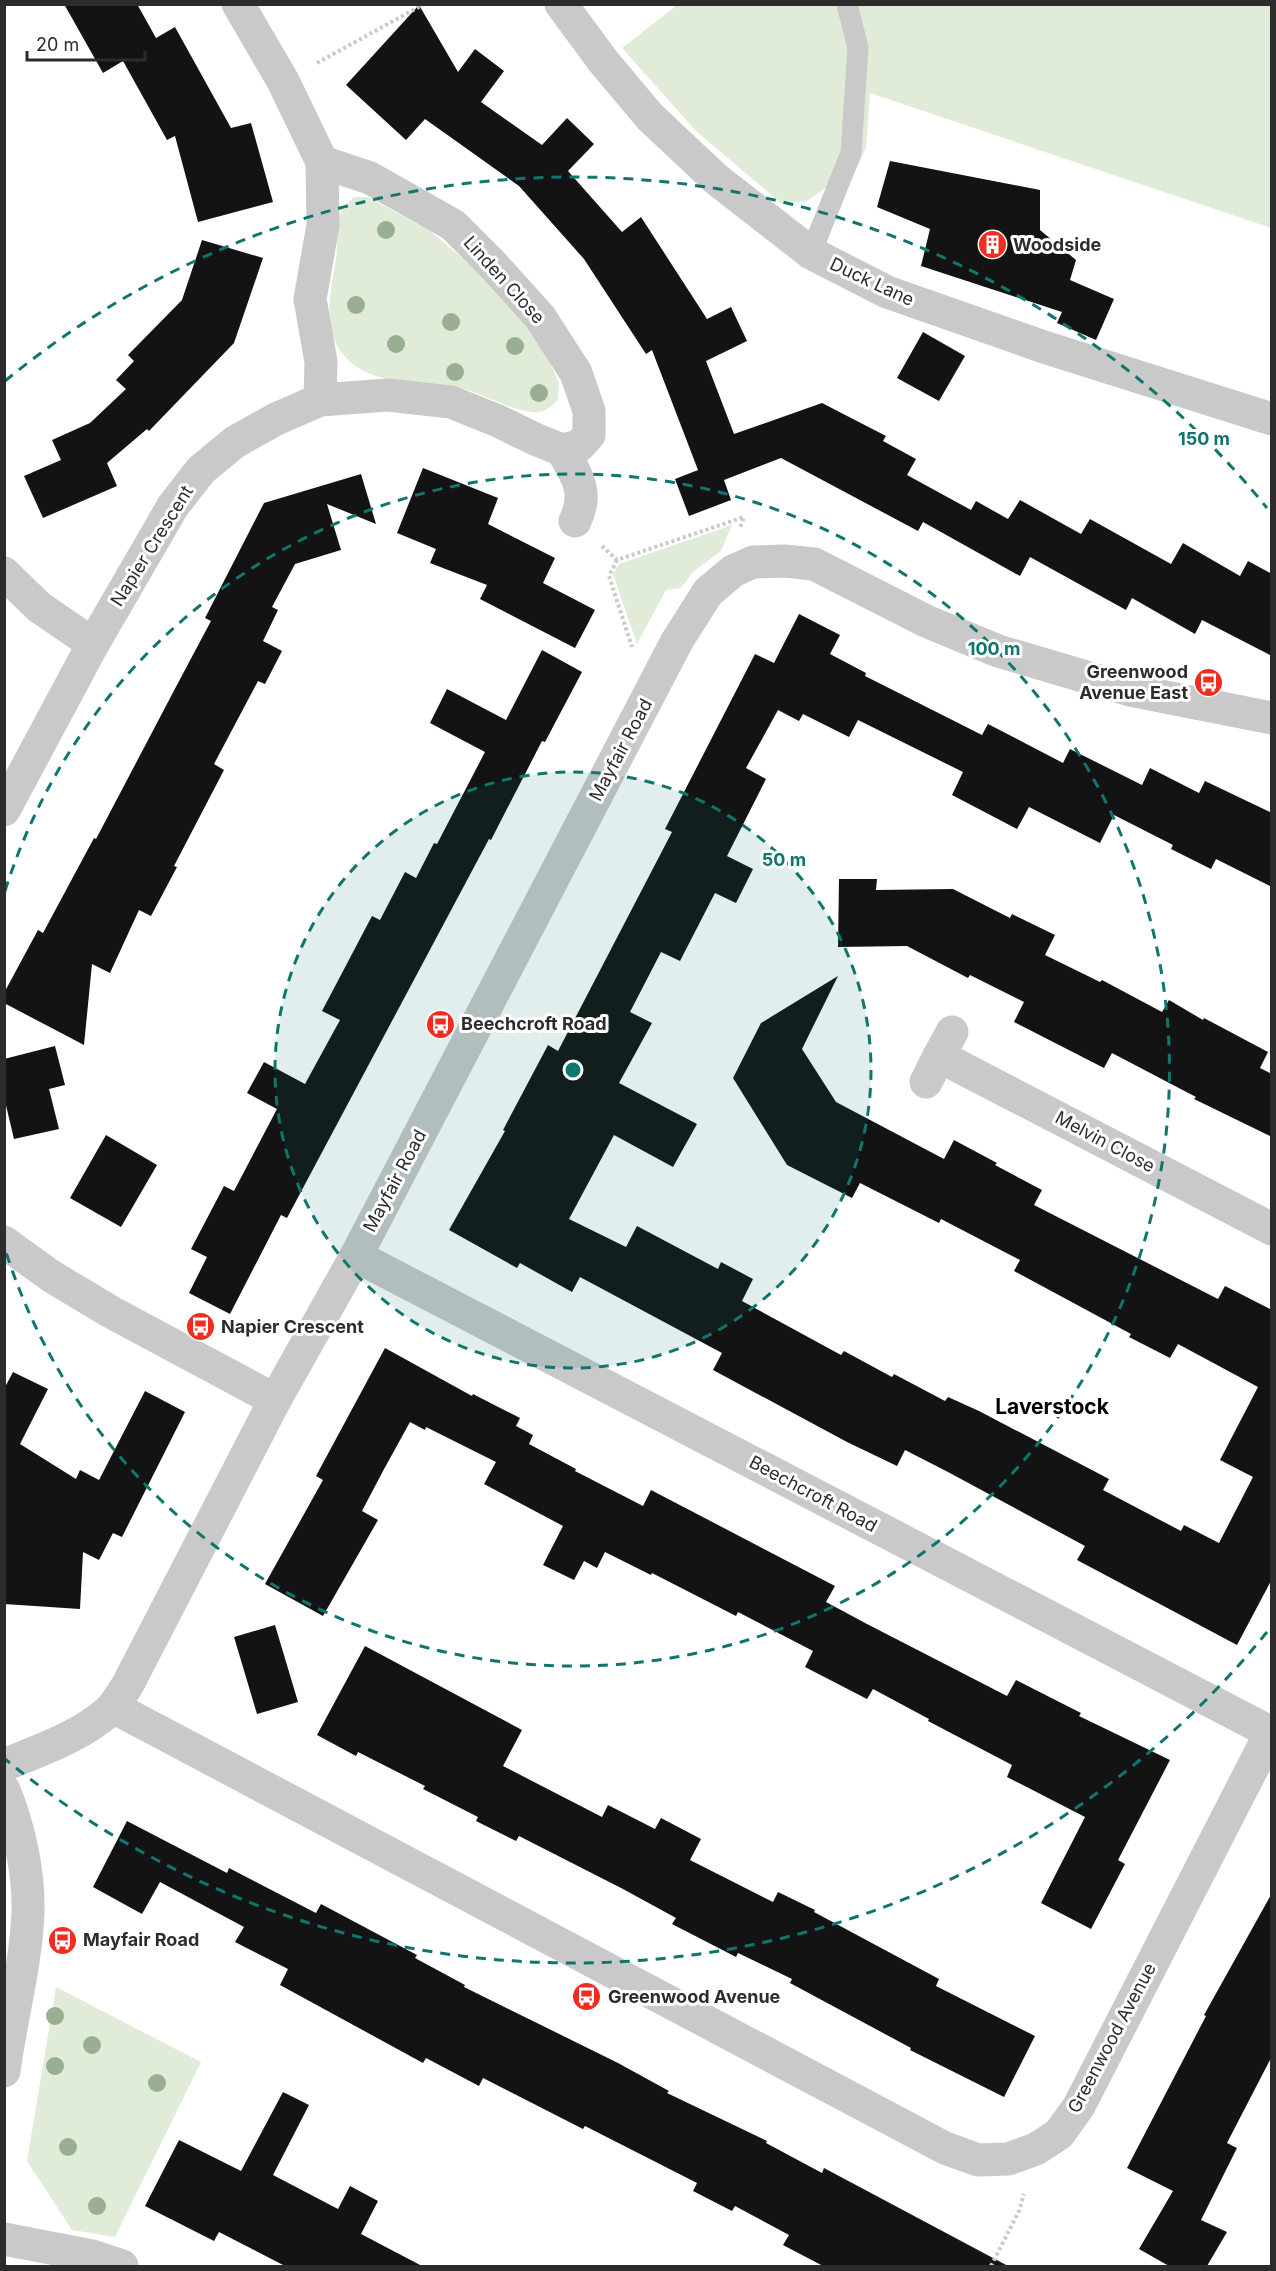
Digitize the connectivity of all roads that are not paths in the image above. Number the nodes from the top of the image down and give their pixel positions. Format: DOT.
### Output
graph roads {
  1 [pos="238,4"];
  2 [pos="561,4"];
  3 [pos="847,4"];
  4 [pos="322,162"];
  5 [pos="811,253"];
  6 [pos="320,400"];
  7 [pos="1272,418"];
  8 [pos="562,450"];
  9 [pos="575,522"];
  10 [pos="4,573"];
  11 [pos="93,644"];
  12 [pos="1272,718"];
  13 [pos="4,810"];
  14 [pos="939,1057"];
  15 [pos="1272,1229"];
  16 [pos="4,1242"];
  17 [pos="356,1256"];
  18 [pos="275,1400"];
  19 [pos="113,1707"];
  20 [pos="1271,1731"];
  21 [pos="4,1765"];
  22 [pos="4,1790"];
  23 [pos="4,2071"];
  24 [pos="4,2239"];
  25 [pos="122,2266"];
  1 -- 4 [label="street"];
  2 -- 5 [label="street, Duck Lane"];
  3 -- 5 [label="lane"];
  4 -- 6 [label="street"];
  4 -- 8 [label="street, Linden Close"];
  5 -- 7 [label="street, Duck Lane"];
  6 -- 8 [label="street, Napier Crescent"];
  6 -- 11 [label="street, Napier Crescent"];
  8 -- 9 [label="street"];
  10 -- 11 [label="street"];
  11 -- 13 [label="street, Napier Crescent"];
  12 -- 17 [label="street, Mayfair Road"];
  14 -- 15 [label="street, Melvin Close"];
  16 -- 18 [label="street"];
  17 -- 18 [label="street, Mayfair Road"];
  17 -- 20 [label="street, Beechcroft Road"];
  18 -- 19 [label="street, Mayfair Road"];
  19 -- 20 [label="street, Greenwood Avenue"];
  19 -- 21 [label="street, Mayfair Road"];
  22 -- 23 [label="street"];
  24 -- 25 [label="street"];
}
